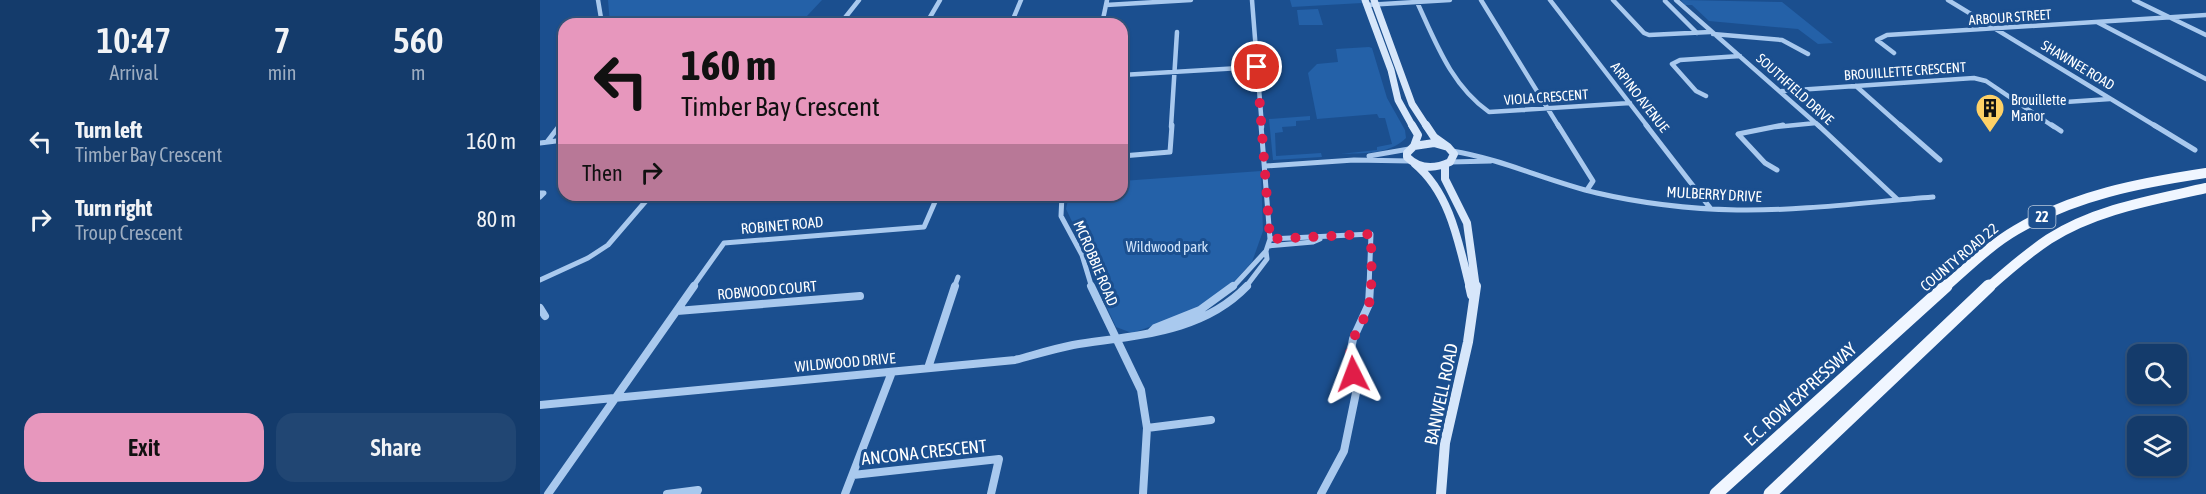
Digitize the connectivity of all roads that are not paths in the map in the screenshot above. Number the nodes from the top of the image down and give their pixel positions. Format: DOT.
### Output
graph roads {
  1 [pos="598,0"];
  2 [pos="859,0"];
  3 [pos="940,0"];
  4 [pos="1021,0"];
  5 [pos="1191,0"];
  6 [pos="1252,0"];
  7 [pos="1450,0"];
  8 [pos="1482,0"];
  9 [pos="1550,0"];
  10 [pos="1613,0"];
  11 [pos="1676,0"];
  12 [pos="1948,0"];
  13 [pos="2134,0"];
  14 [pos="1665,1"];
  15 [pos="1106,2"];
  16 [pos="1366,2"];
  17 [pos="1375,2"];
  18 [pos="1417,2"];
  19 [pos="2206,15"];
  20 [pos="2169,17"];
  21 [pos="601,18"];
  22 [pos="845,18"];
  23 [pos="930,18"];
  24 [pos="1014,18"];
  25 [pos="1103,18"];
  26 [pos="2097,22"];
  27 [pos="1995,28"];
  28 [pos="1177,32"];
  29 [pos="1697,33"];
  30 [pos="1711,33"];
  31 [pos="2206,35"];
  32 [pos="1894,53"];
  33 [pos="1808,54"];
  34 [pos="1740,56"];
  35 [pos="1257,67"];
  36 [pos="1175,72"];
  37 [pos="1128,75"];
  38 [pos="2206,79"];
  39 [pos="1856,86"];
  40 [pos="1782,91"];
  41 [pos="1706,96"];
  42 [pos="2111,99"];
  43 [pos="1630,104"];
  44 [pos="2022,105"];
  45 [pos="1549,109"];
  46 [pos="1816,123"];
  47 [pos="558,128"];
  48 [pos="2061,131"];
  49 [pos="558,141"];
  50 [pos="547,142"];
  51 [pos="540,143"];
  52 [pos="1411,148"];
  53 [pos="1450,149"];
  54 [pos="2195,150"];
  55 [pos="1128,156"];
  56 [pos="1354,160"];
  57 [pos="1940,160"];
  58 [pos="1500,161"];
  59 [pos="1413,162"];
  60 [pos="1447,163"];
  61 [pos="1266,166"];
  62 [pos="1777,170"];
  63 [pos="2206,173"];
  64 [pos="2206,188"];
  65 [pos="1587,190"];
  66 [pos="1933,197"];
  67 [pos="1897,199"];
  68 [pos="646,201"];
  69 [pos="935,201"];
  70 [pos="1062,201"];
  71 [pos="1711,209"];
  72 [pos="1268,245"];
  73 [pos="958,277"];
  74 [pos="540,280"];
  75 [pos="860,296"];
  76 [pos="1474,300"];
  77 [pos="540,308"];
  78 [pos="676,311"];
  79 [pos="545,316"];
  80 [pos="1907,321"];
  81 [pos="1116,340"];
  82 [pos="928,368"];
  83 [pos="892,372"];
  84 [pos="616,397"];
  85 [pos="540,405"];
  86 [pos="1211,420"];
  87 [pos="1147,428"];
  88 [pos="853,475"];
  89 [pos="548,494"];
  90 [pos="667,494"];
  91 [pos="696,494"];
  92 [pos="845,494"];
  93 [pos="991,494"];
  94 [pos="1143,494"];
  95 [pos="1321,494"];
  96 [pos="1441,494"];
  97 [pos="1716,494"];
  98 [pos="1770,494"];
  1 -- 21 [label="street"];
  2 -- 22 [label="street"];
  3 -- 23 [label="street"];
  4 -- 24 [label="street"];
  5 -- 15 [label="street"];
  6 -- 35 [label="street"];
  7 -- 18 [label="street"];
  8 -- 45 [label="street"];
  9 -- 43 [label="street, ARPINO AVENUE"];
  10 -- 29 [label="street"];
  11 -- 30 [label="street, SOUTHFIELD DRIVE"];
  12 -- 27 [label="street, SHAWNEE ROAD"];
  13 -- 20 [label="street"];
  14 -- 29 [label="street"];
  15 -- 25 [label="street"];
  16 -- 17 [label="street"];
  16 -- 52 [label="main road"];
  17 -- 18 [label="street"];
  17 -- 53 [label="main road"];
  18 -- 45 [label="street, VIOLA CRESCENT"];
  19 -- 20 [label="street, ARBOUR STREET"];
  20 -- 26 [label="street, ARBOUR STREET"];
  20 -- 31 [label="street"];
  26 -- 27 [label="street, ARBOUR STREET"];
  26 -- 38 [label="street"];
  27 -- 32 [label="street, ARBOUR STREET"];
  27 -- 42 [label="street, SHAWNEE ROAD"];
  28 -- 36 [label="street"];
  29 -- 30 [label="street"];
  30 -- 33 [label="street"];
  30 -- 34 [label="street, SOUTHFIELD DRIVE"];
  34 -- 40 [label="street, SOUTHFIELD DRIVE"];
  34 -- 41 [label="street"];
  35 -- 36 [label="street"];
  35 -- 61 [label="street"];
  36 -- 37 [label="street"];
  36 -- 55 [label="street"];
  39 -- 40 [label="street, BROUILLETTE CRESCENT"];
  39 -- 44 [label="street, BROUILLETTE CRESCENT"];
  39 -- 57 [label="street"];
  40 -- 46 [label="street, SOUTHFIELD DRIVE"];
  42 -- 44 [label="street"];
  42 -- 54 [label="street, SHAWNEE ROAD"];
  43 -- 45 [label="street, VIOLA CRESCENT"];
  43 -- 71 [label="street, ARPINO AVENUE"];
  44 -- 48 [label="street, BROUILLETTE CRESCENT"];
  45 -- 65 [label="street"];
  46 -- 62 [label="street"];
  46 -- 67 [label="street, SOUTHFIELD DRIVE"];
  47 -- 50 [label="street"];
  49 -- 50 [label="street"];
  50 -- 51 [label="street"];
  52 -- 53 [label="main road"];
  52 -- 56 [label="street"];
  52 -- 59 [label="main road"];
  53 -- 58 [label="street, MULBERRY DRIVE"];
  53 -- 60 [label="main road"];
  56 -- 59 [label="street"];
  56 -- 61 [label="street"];
  58 -- 60 [label="street, MULBERRY DRIVE"];
  58 -- 65 [label="street, MULBERRY DRIVE"];
  59 -- 60 [label="main road"];
  59 -- 76 [label="main road, BANWELL ROAD"];
  60 -- 76 [label="main road, BANWELL ROAD"];
  61 -- 72 [label="street"];
  63 -- 80 [label="main road, COUNTY ROAD 22 / 22"];
  64 -- 98 [label="main road, 22"];
  65 -- 71 [label="street, MULBERRY DRIVE"];
  66 -- 67 [label="street, MULBERRY DRIVE"];
  67 -- 71 [label="street, MULBERRY DRIVE"];
  68 -- 74 [label="street"];
  69 -- 78 [label="street, ROBINET ROAD"];
  70 -- 81 [label="street, MCROBBIE ROAD"];
  72 -- 81 [label="street, WILDWOOD DRIVE"];
  72 -- 95 [label="street"];
  73 -- 82 [label="street"];
  75 -- 78 [label="street, ROBWOOD COURT"];
  76 -- 96 [label="main road, BANWELL ROAD"];
  77 -- 79 [label="street"];
  78 -- 84 [label="street, ROBINET ROAD"];
  80 -- 97 [label="main road, E.C. ROW EXPRESSWAY"];
  81 -- 82 [label="street, WILDWOOD DRIVE"];
  81 -- 87 [label="street, MCROBBIE ROAD"];
  82 -- 83 [label="street, WILDWOOD DRIVE"];
  83 -- 84 [label="street, WILDWOOD DRIVE"];
  83 -- 88 [label="street, ANCONA CRESCENT"];
  84 -- 85 [label="street, WILDWOOD DRIVE"];
  84 -- 89 [label="street, ROBINET ROAD"];
  86 -- 87 [label="street"];
  87 -- 94 [label="street, MCROBBIE ROAD"];
  88 -- 92 [label="street, ANCONA CRESCENT"];
  88 -- 93 [label="street, ANCONA CRESCENT"];
  90 -- 91 [label="street"];
}
